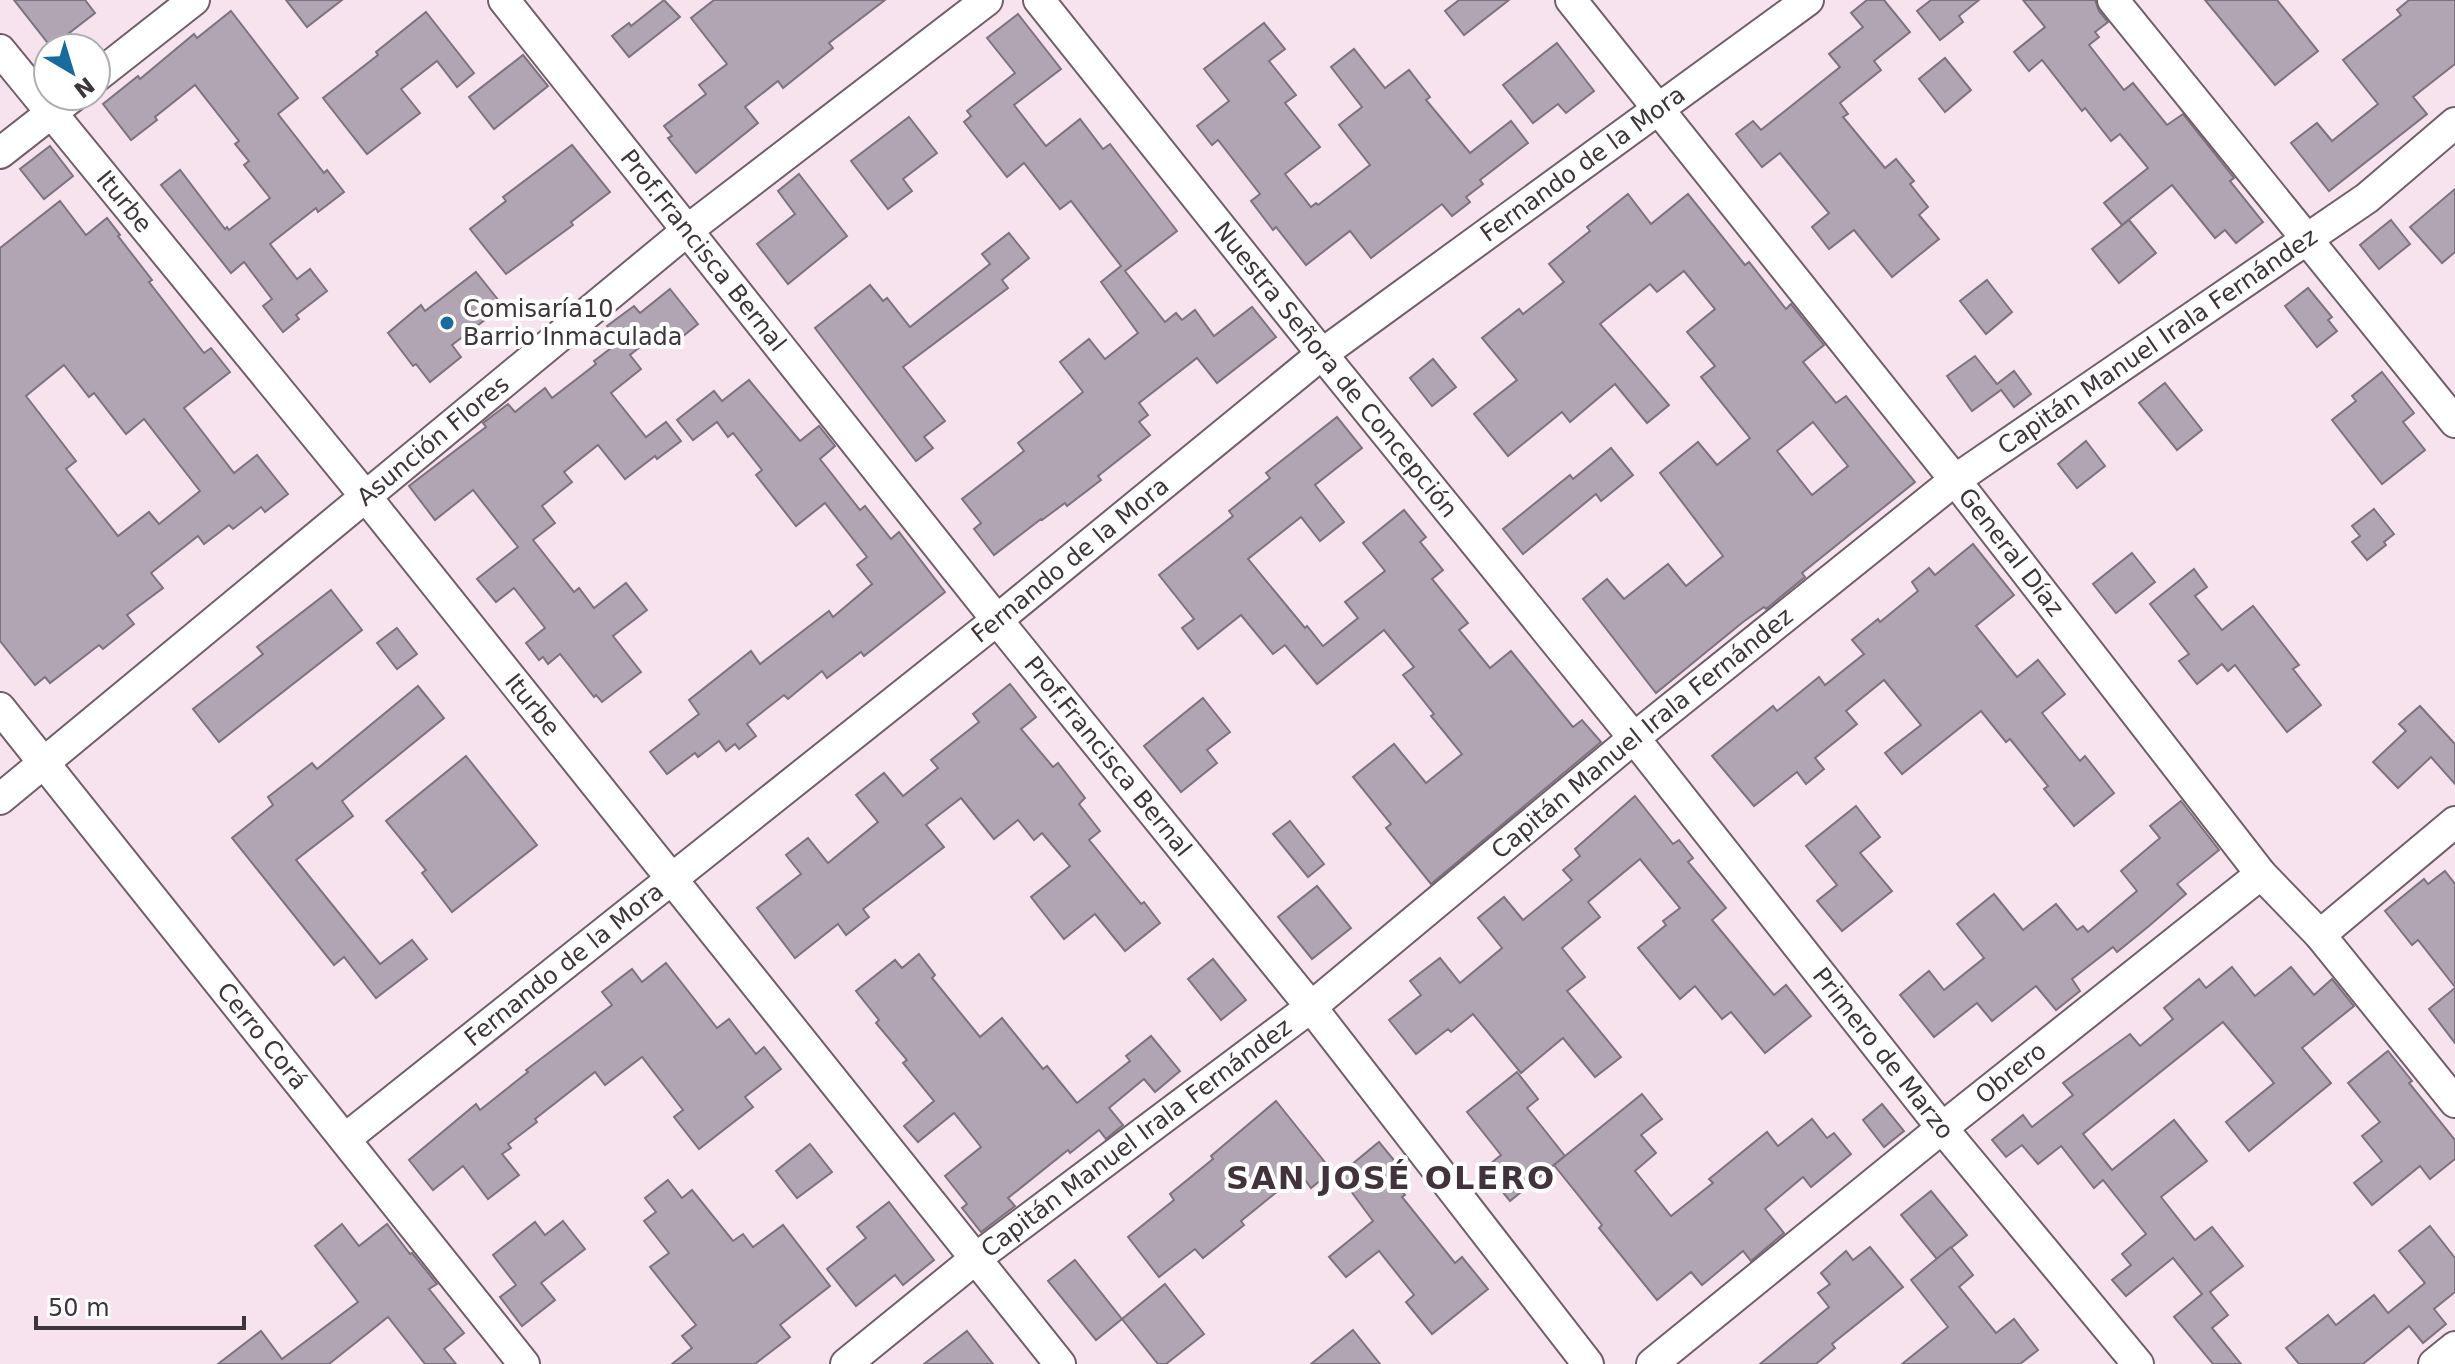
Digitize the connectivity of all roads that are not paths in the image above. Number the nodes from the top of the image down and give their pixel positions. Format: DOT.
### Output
graph roads {
  1 [pos="194,0"];
  2 [pos="504,0"];
  3 [pos="987,0"];
  4 [pos="1039,0"];
  5 [pos="1571,0"];
  6 [pos="1808,0"];
  7 [pos="2113,0"];
  8 [pos="0,50"];
  9 [pos="112,64"];
  10 [pos="32,78"];
  11 [pos="1659,110"];
  12 [pos="52,112"];
  13 [pos="68,112"];
  14 [pos="2455,123"];
  15 [pos="0,153"];
  16 [pos="689,229"];
  17 [pos="2307,238"];
  18 [pos="1322,354"];
  19 [pos="2455,422"];
  20 [pos="1955,480"];
  21 [pos="366,497"];
  22 [pos="997,620"];
  23 [pos="0,708"];
  24 [pos="1634,738"];
  25 [pos="44,764"];
  26 [pos="0,799"];
  27 [pos="2455,822"];
  28 [pos="2261,874"];
  29 [pos="670,879"];
  30 [pos="2320,935"];
  31 [pos="1311,1007"];
  32 [pos="2455,1102"];
  33 [pos="1942,1128"];
  34 [pos="345,1139"];
  35 [pos="975,1259"];
  36 [pos="2455,1347"];
  37 [pos="524,1364"];
  38 [pos="846,1364"];
  39 [pos="1060,1364"];
  40 [pos="1588,1364"];
  41 [pos="1652,1364"];
  42 [pos="2138,1364"];
  43 [pos="2434,1364"];
  1 -- 9 [label="street"];
  2 -- 16 [label="street, Prof.Francisca Bernal"];
  3 -- 16 [label="street, Asunción Flores"];
  4 -- 18 [label="street, Nuestra Señora de Concepción"];
  5 -- 11 [label="street, General Díaz"];
  6 -- 11 [label="street, Fernando de la Mora"];
  7 -- 17 [label="street"];
  8 -- 10 [label="street, Iturbe"];
  11 -- 18 [label="street, Fernando de la Mora"];
  11 -- 20 [label="street, General Díaz"];
  12 -- 15 [label="street"];
  13 -- 21 [label="street, Iturbe"];
  14 -- 17 [label="street, Capitán Manuel Irala Fernández"];
  16 -- 21 [label="street, Asunción Flores"];
  16 -- 22 [label="street, Prof.Francisca Bernal"];
  17 -- 19 [label="street"];
  17 -- 20 [label="street, Capitán Manuel Irala Fernández"];
  18 -- 22 [label="street, Fernando de la Mora"];
  18 -- 24 [label="street, Nuestra Señora de Concepción"];
  20 -- 24 [label="street, Capitán Manuel Irala Fernández"];
  20 -- 28 [label="street, General Díaz"];
  21 -- 25 [label="street, Asunción Flores"];
  21 -- 29 [label="street, Iturbe"];
  22 -- 29 [label="street, Fernando de la Mora"];
  22 -- 31 [label="street, Prof.Francisca Bernal"];
  23 -- 25 [label="street, Cerro Corá"];
  24 -- 31 [label="street, Capitán Manuel Irala Fernández"];
  24 -- 33 [label="street, Primero de Marzo"];
  25 -- 26 [label="street, Asunción Flores"];
  25 -- 34 [label="street, Cerro Corá"];
  27 -- 30 [label="street"];
  28 -- 30 [label="street, General Díaz"];
  28 -- 33 [label="street, Obrero"];
  29 -- 34 [label="street, Fernando de la Mora"];
  29 -- 35 [label="street, Iturbe"];
  30 -- 32 [label="street, General Díaz"];
  31 -- 35 [label="street, Capitán Manuel Irala Fernández"];
  31 -- 40 [label="street, Prof.Francisca Bernal"];
  33 -- 41 [label="street, Obrero"];
  33 -- 42 [label="street, Primero de Marzo"];
  34 -- 37 [label="street, Cerro Corá"];
  35 -- 38 [label="street, Capitán Manuel Irala Fernández"];
  35 -- 39 [label="street, Iturbe"];
  36 -- 43 [label="street"];
}
